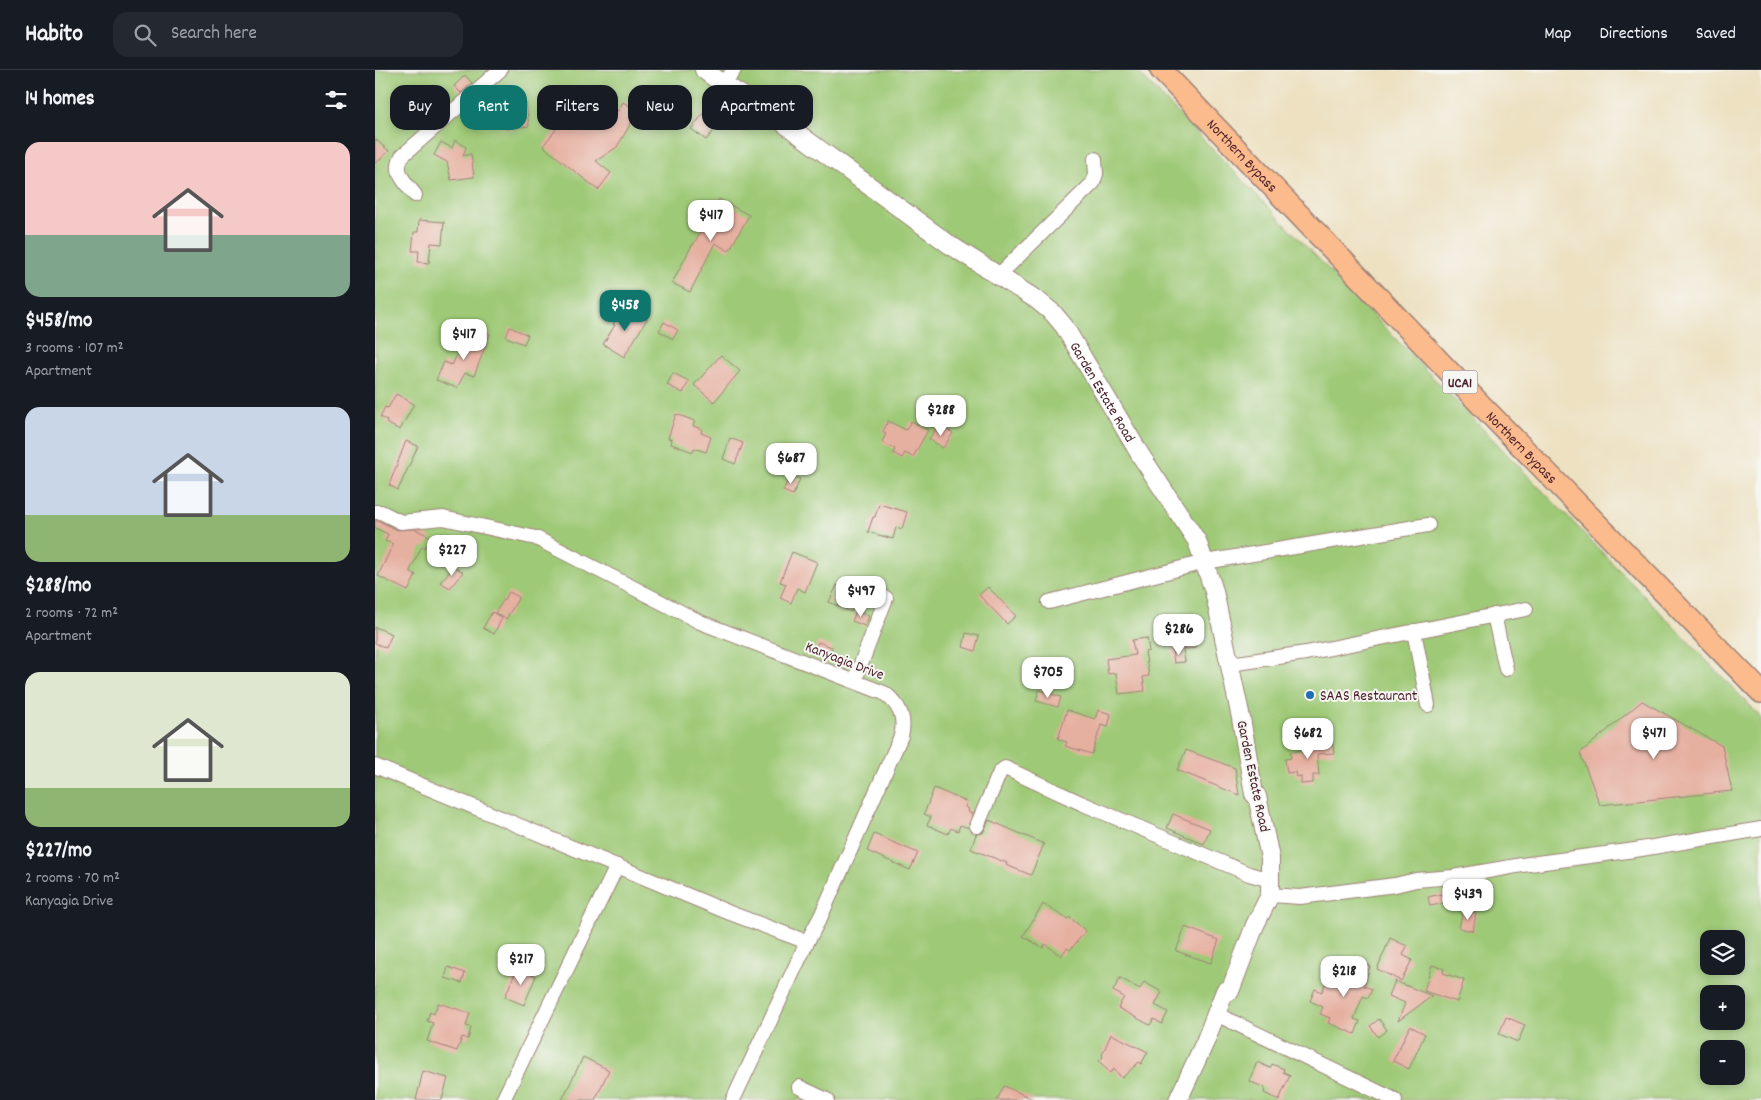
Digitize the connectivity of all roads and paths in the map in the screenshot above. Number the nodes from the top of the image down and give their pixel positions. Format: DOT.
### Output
graph roads {
  1 [pos="500,70"];
  2 [pos="704,70"];
  3 [pos="734,70"];
  4 [pos="1161,70"];
  5 [pos="723,84"];
  6 [pos="1095,159"];
  7 [pos="415,195"];
  8 [pos="998,276"];
  9 [pos="375,512"];
  10 [pos="1427,525"];
  11 [pos="1205,562"];
  12 [pos="886,598"];
  13 [pos="1049,602"];
  14 [pos="1526,609"];
  15 [pos="1494,615"];
  16 [pos="1414,631"];
  17 [pos="1230,664"];
  18 [pos="1506,670"];
  19 [pos="855,680"];
  20 [pos="1761,692"];
  21 [pos="1428,705"];
  22 [pos="375,766"];
  23 [pos="977,826"];
  24 [pos="1761,829"];
  25 [pos="617,866"];
  26 [pos="1271,873"];
  27 [pos="1270,895"];
  28 [pos="807,942"];
  29 [pos="1216,1014"];
  30 [pos="799,1087"];
  31 [pos="503,1100"];
  32 [pos="733,1100"];
  33 [pos="827,1100"];
  34 [pos="1179,1100"];
  35 [pos="1395,1100"];
  1 -- 7 [label="street"];
  2 -- 5 [label="street, Garden Estate Road"];
  3 -- 5 [label="street"];
  4 -- 20 [label="main road, Northern Bypass / UCA1"];
  5 -- 8 [label="street, Garden Estate Road"];
  6 -- 8 [label="street"];
  8 -- 11 [label="street, Garden Estate Road"];
  9 -- 19 [label="street, Kanyagia Drive"];
  10 -- 11 [label="street"];
  11 -- 13 [label="street"];
  11 -- 17 [label="street, Garden Estate Road"];
  12 -- 19 [label="street"];
  14 -- 15 [label="street"];
  15 -- 16 [label="street"];
  15 -- 18 [label="street"];
  16 -- 17 [label="street"];
  16 -- 21 [label="street"];
  17 -- 26 [label="street, Garden Estate Road"];
  19 -- 28 [label="street, Kanyagia Drive"];
  22 -- 25 [label="street"];
  23 -- 26 [label="street"];
  24 -- 27 [label="street"];
  25 -- 28 [label="street"];
  25 -- 31 [label="street"];
  26 -- 27 [label="street, Garden Estate Road"];
  27 -- 29 [label="street, Garden Estate Road"];
  28 -- 32 [label="street, Kanyagia Drive"];
  29 -- 34 [label="street, Garden Estate Road"];
  29 -- 35 [label="street"];
  30 -- 33 [label="street"];
}
